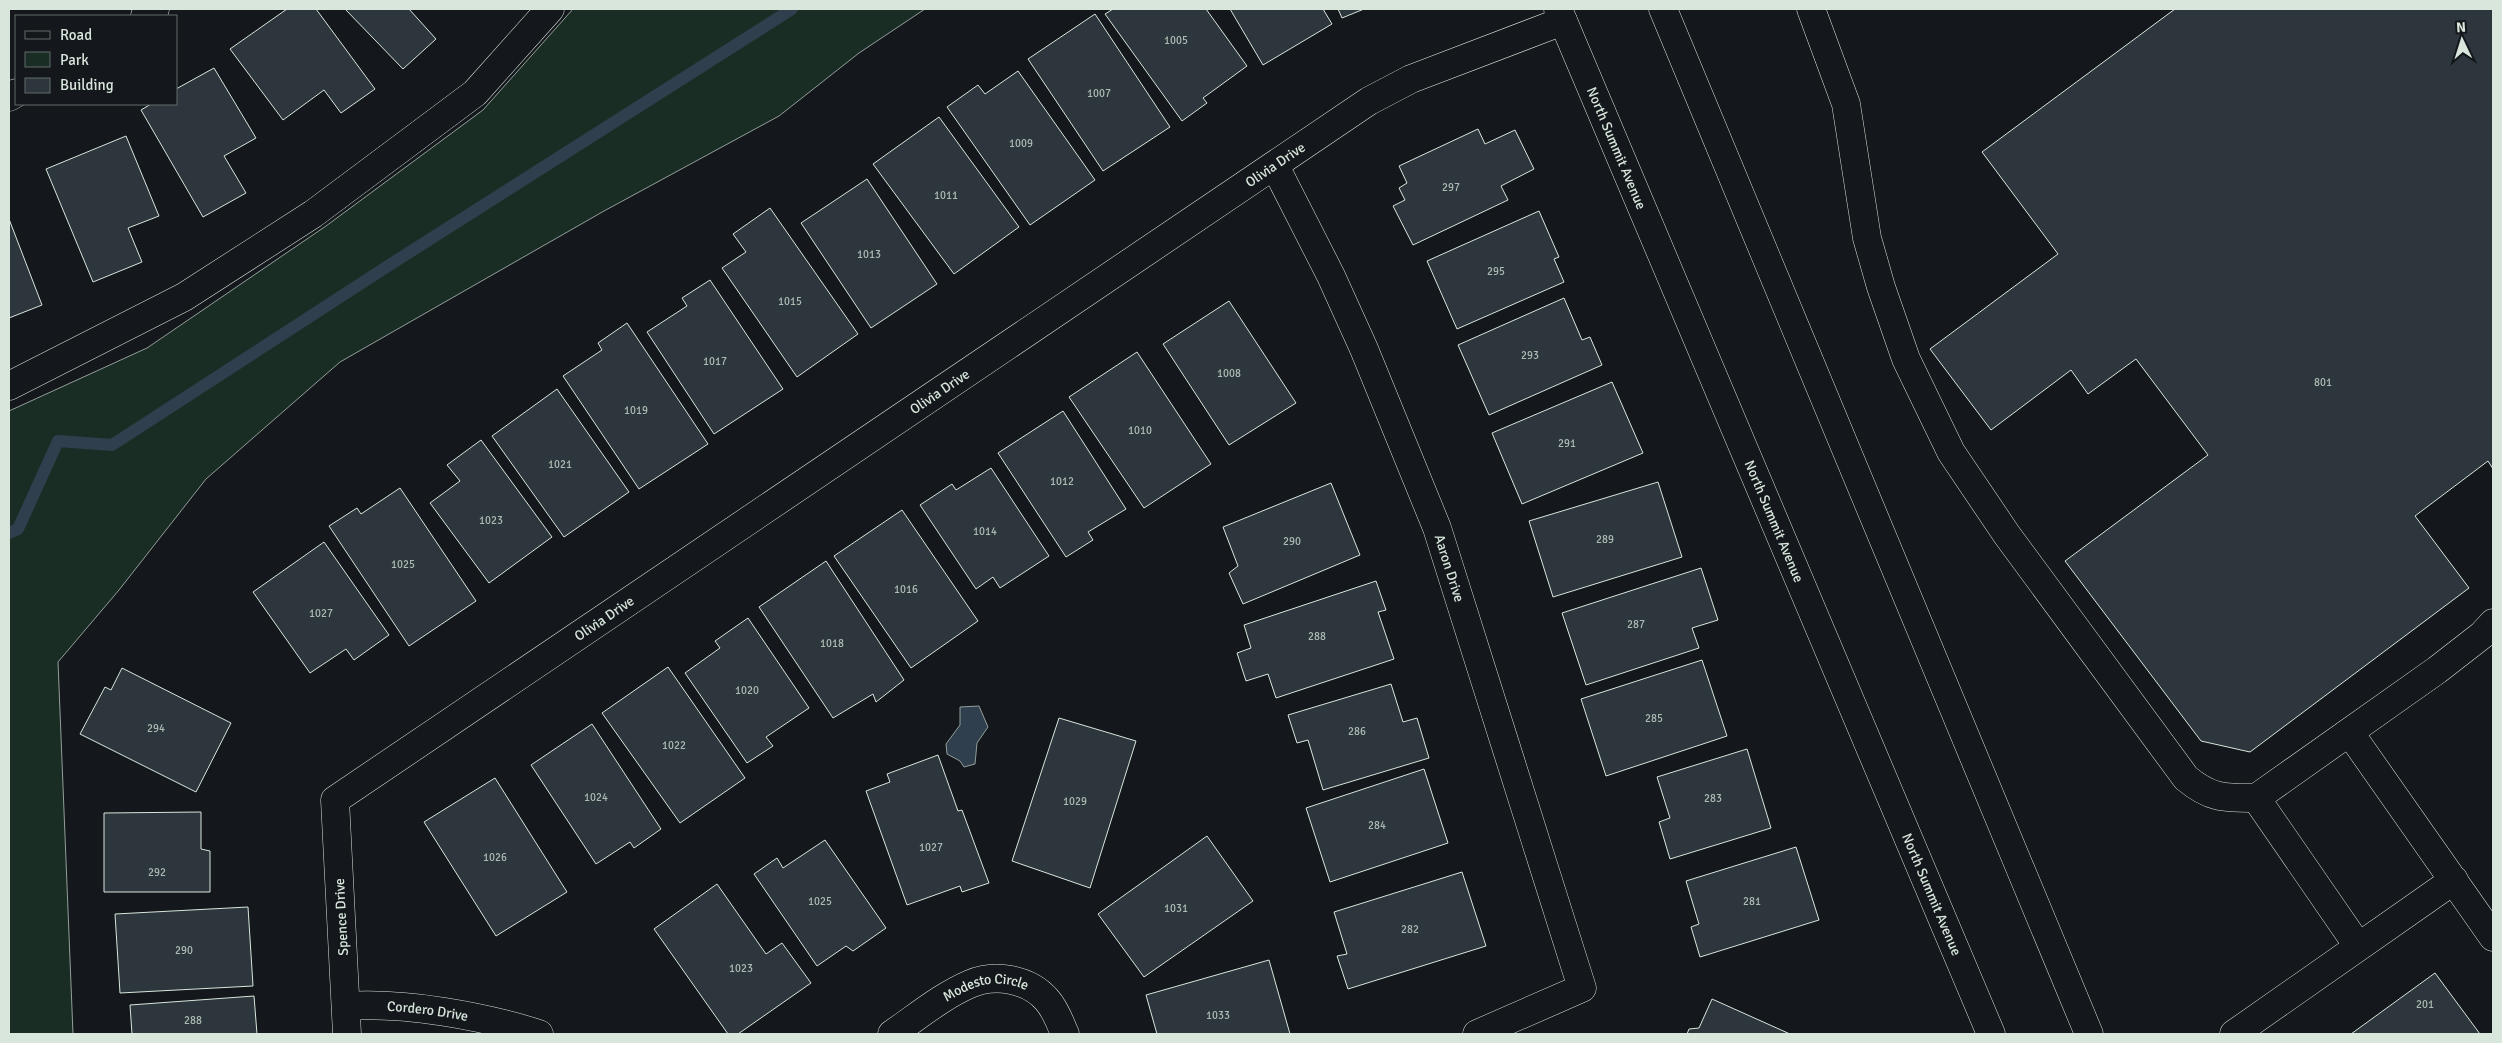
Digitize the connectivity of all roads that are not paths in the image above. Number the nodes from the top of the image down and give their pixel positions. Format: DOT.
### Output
graph roads {
  1 [pos="550,9"];
  2 [pos="1663,9"];
  3 [pos="1811,9"];
  4 [pos="1564,13"];
  5 [pos="1275,166"];
  6 [pos="9,386"];
  7 [pos="2493,623"];
  8 [pos="2350,733"];
  9 [pos="2256,798"];
  10 [pos="335,800"];
  11 [pos="2454,880"];
  12 [pos="2493,937"];
  13 [pos="2358,946"];
  14 [pos="346,1006"];
  15 [pos="347,1034"];
  16 [pos="539,1034"];
  17 [pos="892,1034"];
  18 [pos="1065,1034"];
  19 [pos="1477,1034"];
  20 [pos="1991,1034"];
  21 [pos="2089,1034"];
  22 [pos="2234,1034"];
  1 -- 6 [label="street"];
  2 -- 21 [label="street"];
  3 -- 9 [label="street"];
  4 -- 5 [label="street, Olivia Drive"];
  4 -- 20 [label="street, North Summit Avenue"];
  5 -- 10 [label="street, Olivia Drive"];
  5 -- 19 [label="street, Aaron Drive"];
  7 -- 8 [label="street"];
  8 -- 9 [label="street"];
  8 -- 11 [label="street"];
  9 -- 13 [label="street"];
  10 -- 14 [label="street, Spence Drive"];
  11 -- 12 [label="street"];
  11 -- 13 [label="street"];
  13 -- 22 [label="street"];
  14 -- 15 [label="street, Spence Drive"];
  14 -- 16 [label="street, Cordero Drive"];
  17 -- 18 [label="street, Modesto Circle"];
}
